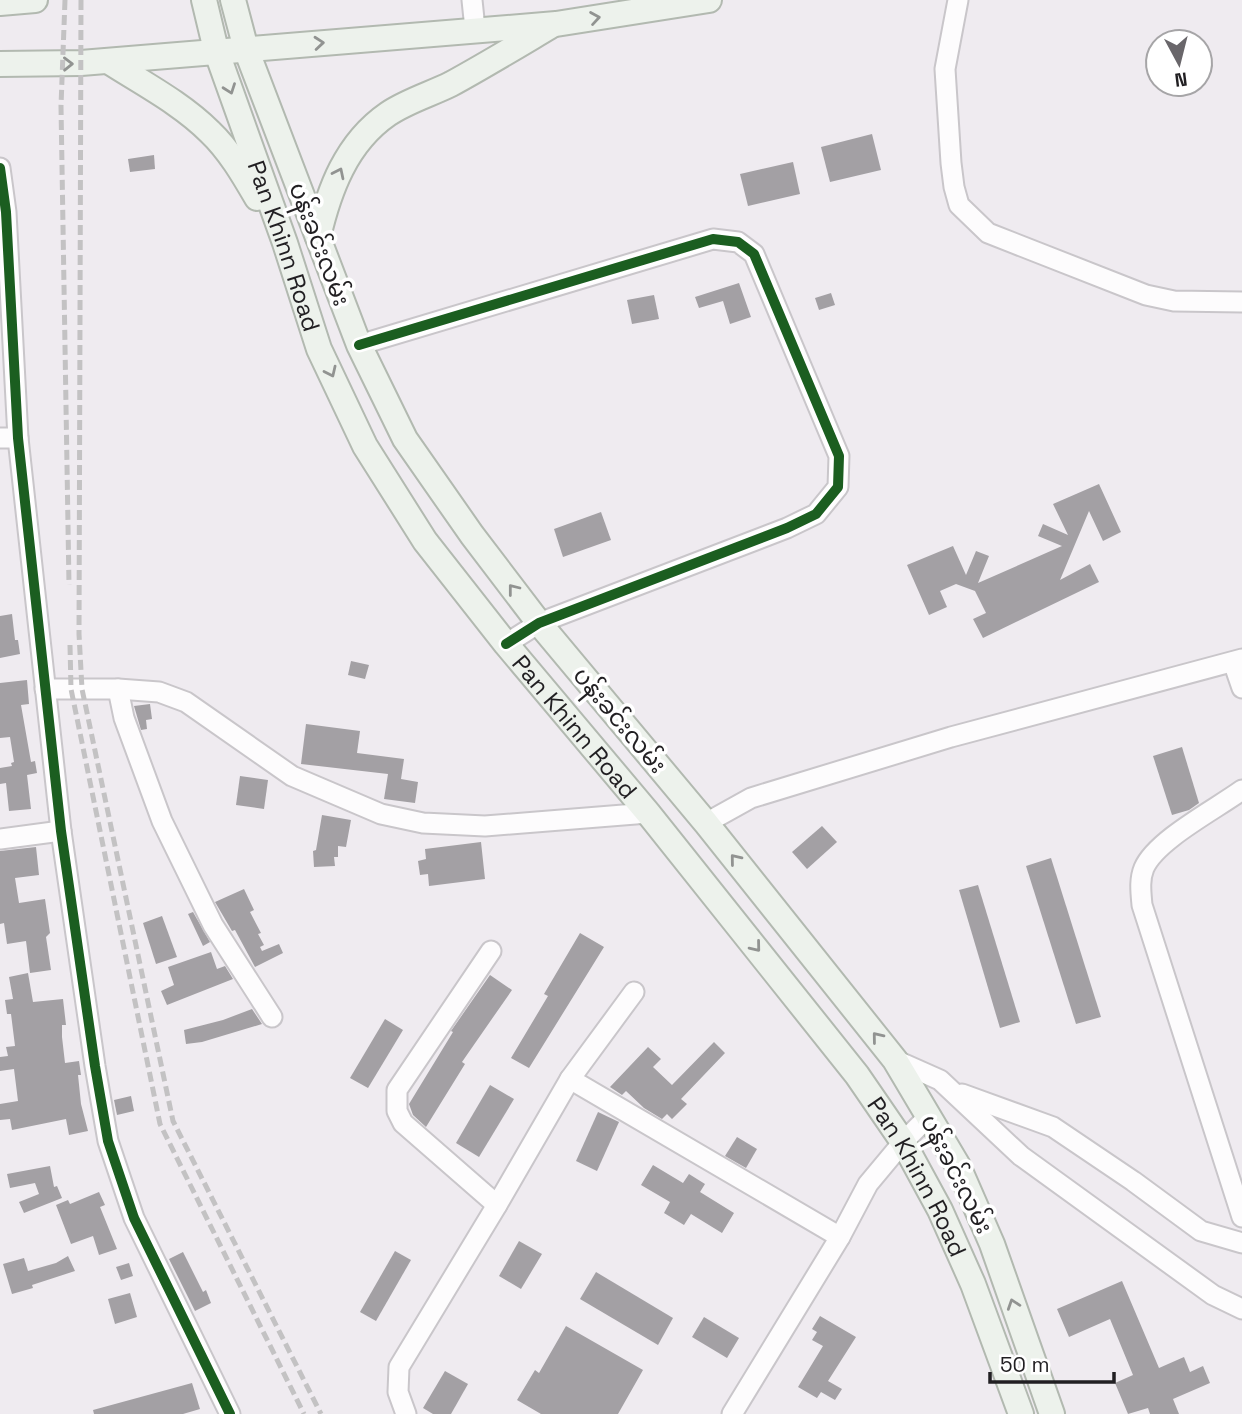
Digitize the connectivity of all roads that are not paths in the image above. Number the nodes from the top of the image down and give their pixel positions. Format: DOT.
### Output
graph roads {
  1 [pos="35,0"];
  2 [pos="204,0"];
  3 [pos="233,0"];
  4 [pos="472,0"];
  5 [pos="709,0"];
  6 [pos="958,0"];
  7 [pos="0,3"];
  8 [pos="556,24"];
  9 [pos="475,29"];
  10 [pos="246,49"];
  11 [pos="216,50"];
  12 [pos="108,61"];
  13 [pos="0,64"];
  14 [pos="0,168"];
  15 [pos="318,237"];
  16 [pos="285,243"];
  17 [pos="1242,302"];
  18 [pos="359,345"];
  19 [pos="9,438"];
  20 [pos="539,623"];
  21 [pos="506,644"];
  22 [pos="1238,660"];
  23 [pos="1242,688"];
  24 [pos="45,689"];
  25 [pos="117,689"];
  26 [pos="1242,790"];
  27 [pos="648,813"];
  28 [pos="706,823"];
  29 [pos="61,831"];
  30 [pos="0,839"];
  31 [pos="491,951"];
  32 [pos="634,992"];
  33 [pos="272,1017"];
  34 [pos="895,1060"];
  35 [pos="570,1079"];
  36 [pos="954,1091"];
  37 [pos="929,1116"];
  38 [pos="903,1142"];
  39 [pos="497,1205"];
  40 [pos="1242,1217"];
  41 [pos="840,1237"];
  42 [pos="1242,1243"];
  43 [pos="1242,1309"];
  44 [pos="739,1411"];
  45 [pos="230,1414"];
  46 [pos="407,1414"];
  47 [pos="1021,1414"];
  48 [pos="1052,1414"];
  1 -- 7 [label="main road"];
  2 -- 11 [label="main road, Pan Khinn Road"];
  3 -- 10 [label="main road, ပန်းခင်းလမ်း"];
  4 -- 9 [label="street"];
  8 -- 5 [label="main road, one-way"];
  6 -- 17 [label="street"];
  8 -- 9 [label="main road"];
  15 -- 8 [label="main road, one-way"];
  10 -- 9 [label="main road, one-way"];
  10 -- 11 [label="main road"];
  10 -- 15 [label="main road, ပန်းခင်းလမ်း"];
  11 -- 12 [label="main road"];
  11 -- 16 [label="main road, Pan Khinn Road, one-way"];
  13 -- 12 [label="main road, one-way"];
  12 -- 16 [label="main road"];
  14 -- 19 [label="street"];
  15 -- 18 [label="main road, ပန်းခင်းလမ်း"];
  16 -- 21 [label="main road, Pan Khinn Road, one-way"];
  20 -- 18 [label="main road, ပန်းခင်းလမ်း, one-way"];
  18 -- 20 [label="street"];
  19 -- 24 [label="street"];
  20 -- 21 [label="street"];
  20 -- 28 [label="main road, ပန်းခင်းလမ်း"];
  21 -- 27 [label="main road, Pan Khinn Road"];
  22 -- 23 [label="street"];
  22 -- 28 [label="street"];
  24 -- 25 [label="street"];
  24 -- 29 [label="street"];
  25 -- 27 [label="street"];
  25 -- 33 [label="street"];
  26 -- 40 [label="street"];
  27 -- 38 [label="main road, Pan Khinn Road, one-way"];
  34 -- 28 [label="main road, ပန်းခင်းလမ်း, one-way"];
  29 -- 30 [label="street"];
  29 -- 45 [label="street"];
  31 -- 39 [label="street"];
  32 -- 35 [label="street"];
  34 -- 36 [label="street"];
  34 -- 37 [label="main road, ပန်းခင်းလမ်း"];
  35 -- 39 [label="street"];
  35 -- 41 [label="street"];
  36 -- 42 [label="street"];
  36 -- 43 [label="street"];
  37 -- 38 [label="street"];
  48 -- 37 [label="main road, ပန်းခင်းလမ်း, one-way"];
  38 -- 41 [label="street"];
  38 -- 47 [label="main road, Pan Khinn Road"];
  39 -- 46 [label="street"];
  41 -- 44 [label="street"];
}
